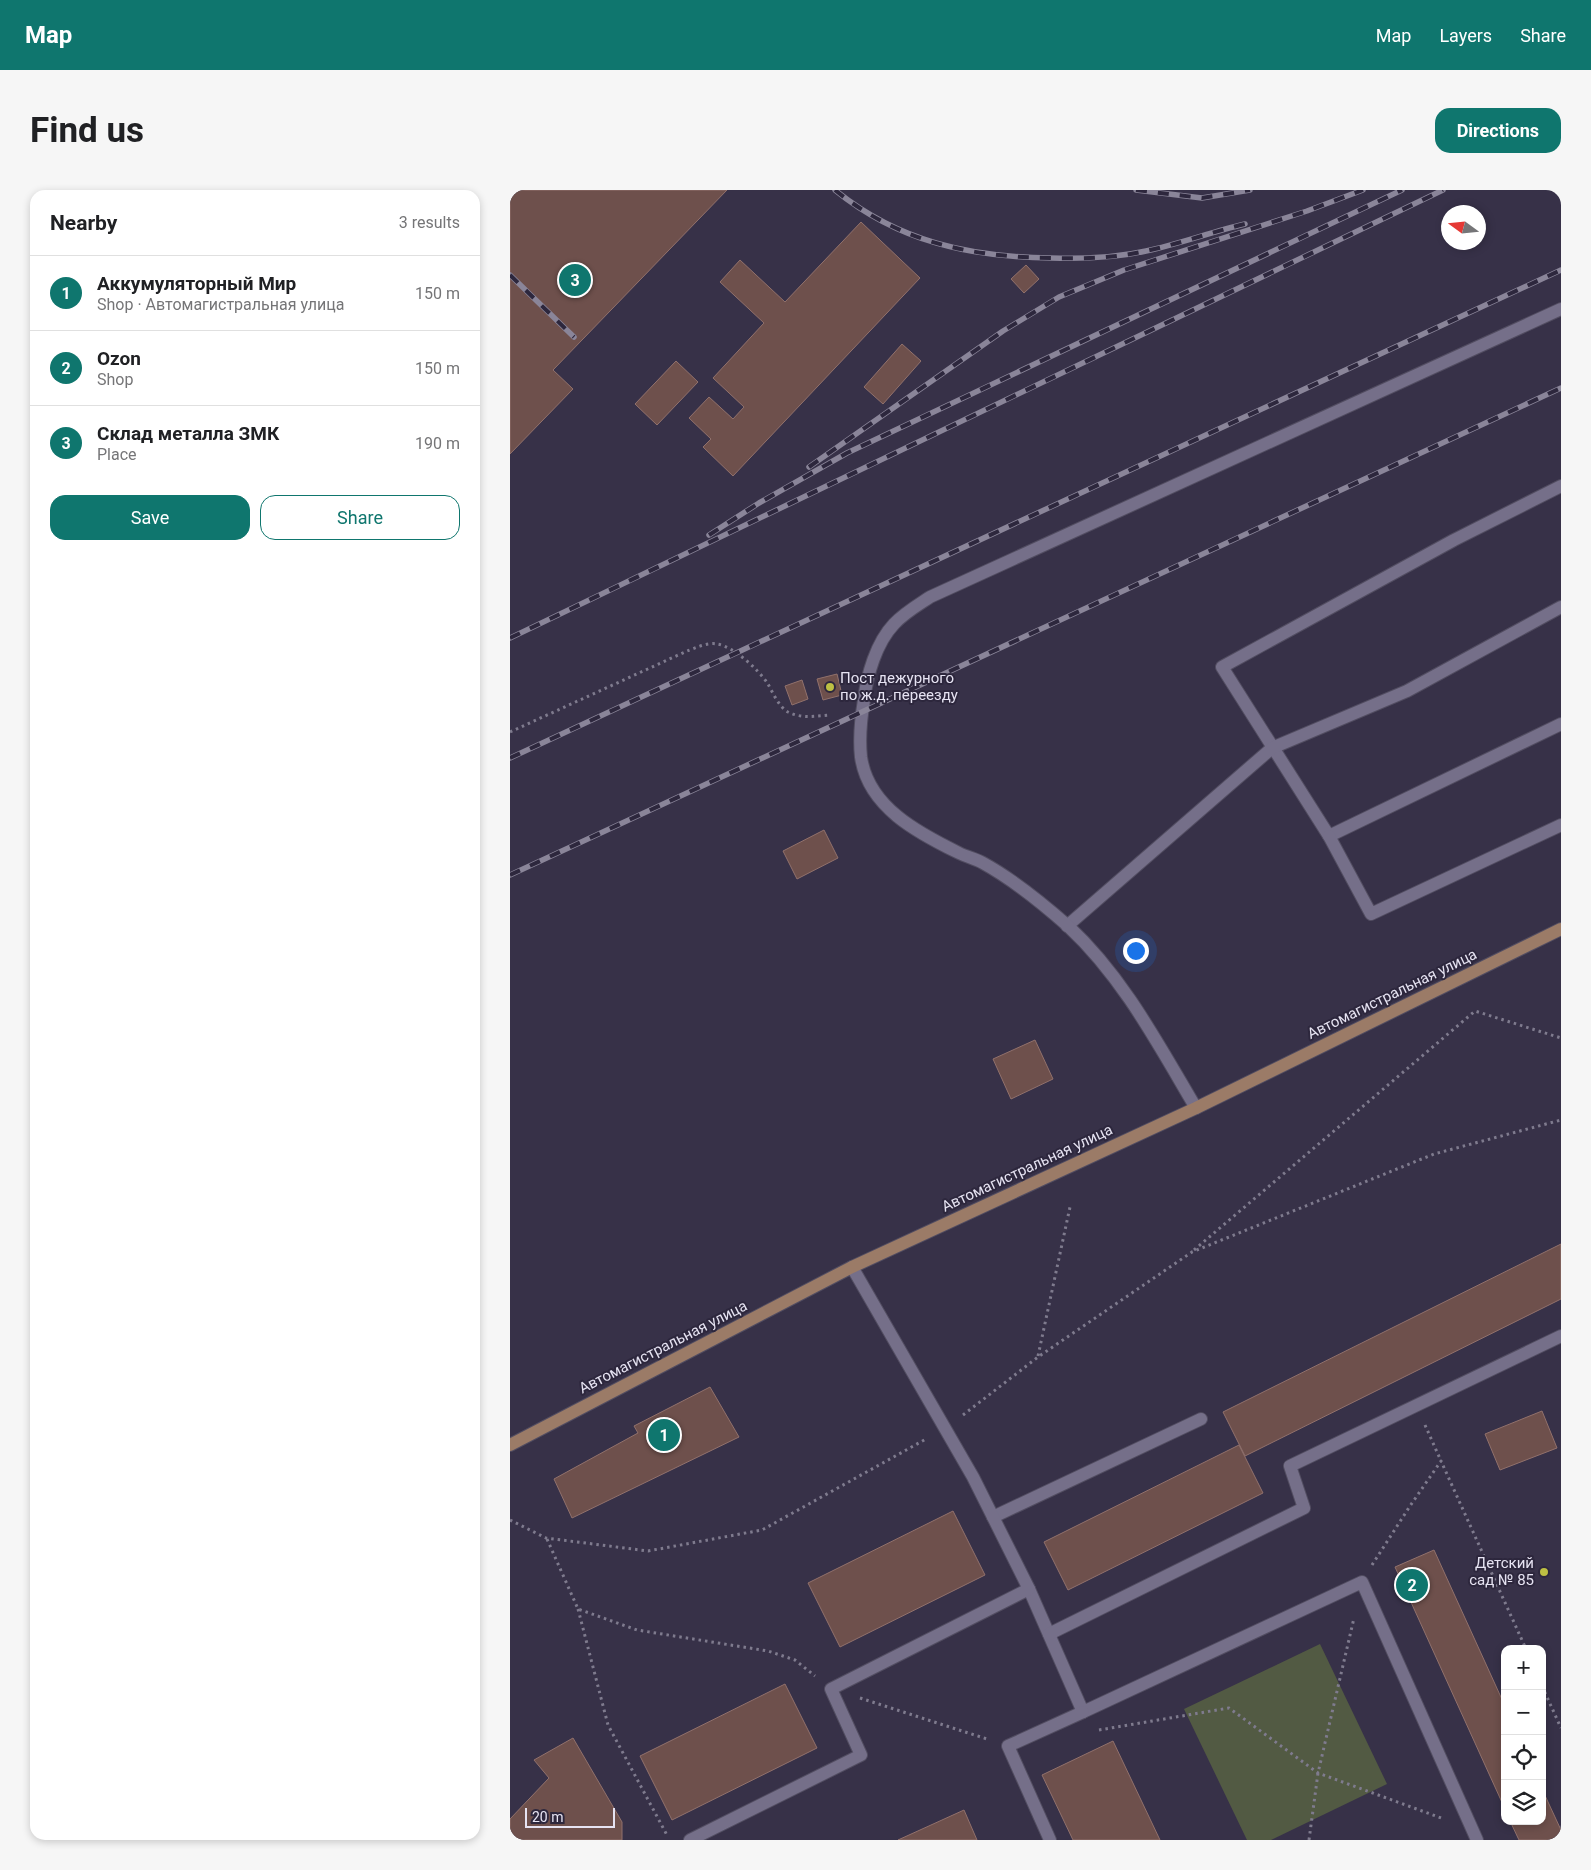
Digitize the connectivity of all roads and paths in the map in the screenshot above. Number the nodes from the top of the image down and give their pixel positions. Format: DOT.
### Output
graph roads {
  1 [pos="1561,309"];
  2 [pos="1561,486"];
  3 [pos="1561,607"];
  4 [pos="830,715"];
  5 [pos="1561,724"];
  6 [pos="510,732"];
  7 [pos="1272,748"];
  8 [pos="1561,825"];
  9 [pos="1330,836"];
  10 [pos="1067,926"];
  11 [pos="1561,929"];
  12 [pos="1561,1038"];
  13 [pos="1196,1108"];
  14 [pos="1561,1120"];
  15 [pos="1070,1206"];
  16 [pos="1192,1252"];
  17 [pos="852,1267"];
  18 [pos="1561,1336"];
  19 [pos="1038,1357"];
  20 [pos="1416,1405"];
  21 [pos="1201,1419"];
  22 [pos="945,1428"];
  23 [pos="510,1445"];
  24 [pos="1441,1461"];
  25 [pos="994,1517"];
  26 [pos="510,1520"];
  27 [pos="546,1538"];
  28 [pos="1029,1589"];
  29 [pos="578,1609"];
  30 [pos="1049,1634"];
  31 [pos="831,1689"];
  32 [pos="1544,1690"];
  33 [pos="1083,1712"];
  34 [pos="1561,1728"];
  35 [pos="1094,1731"];
  36 [pos="1008,1746"];
  37 [pos="1475,1835"];
  38 [pos="670,1840"];
  39 [pos="690,1840"];
  40 [pos="1050,1840"];
  1 -- 10 [label="street"];
  2 -- 7 [label="street"];
  3 -- 7 [label="street"];
  4 -- 6 [label="path"];
  5 -- 9 [label="street"];
  7 -- 9 [label="street"];
  7 -- 10 [label="street"];
  8 -- 9 [label="street"];
  10 -- 13 [label="street"];
  11 -- 13 [label="main road, Автомагистральная улица"];
  12 -- 16 [label="path"];
  13 -- 17 [label="main road, Автомагистральная улица"];
  14 -- 16 [label="path"];
  15 -- 19 [label="path"];
  16 -- 19 [label="path"];
  17 -- 22 [label="street"];
  17 -- 23 [label="main road, Автомагистральная улица"];
  18 -- 20 [label="street"];
  19 -- 22 [label="path"];
  20 -- 24 [label="path"];
  20 -- 30 [label="street"];
  21 -- 25 [label="street"];
  22 -- 25 [label="street"];
  22 -- 27 [label="path"];
  25 -- 28 [label="street"];
  26 -- 27 [label="path"];
  27 -- 29 [label="path"];
  28 -- 30 [label="street"];
  28 -- 31 [label="street"];
  29 -- 31 [label="path"];
  29 -- 38 [label="path"];
  30 -- 33 [label="street"];
  31 -- 36 [label="path"];
  31 -- 39 [label="street"];
  32 -- 34 [label="path"];
  33 -- 36 [label="street"];
  33 -- 37 [label="street"];
  35 -- 37 [label="path"];
  36 -- 40 [label="street"];
}
